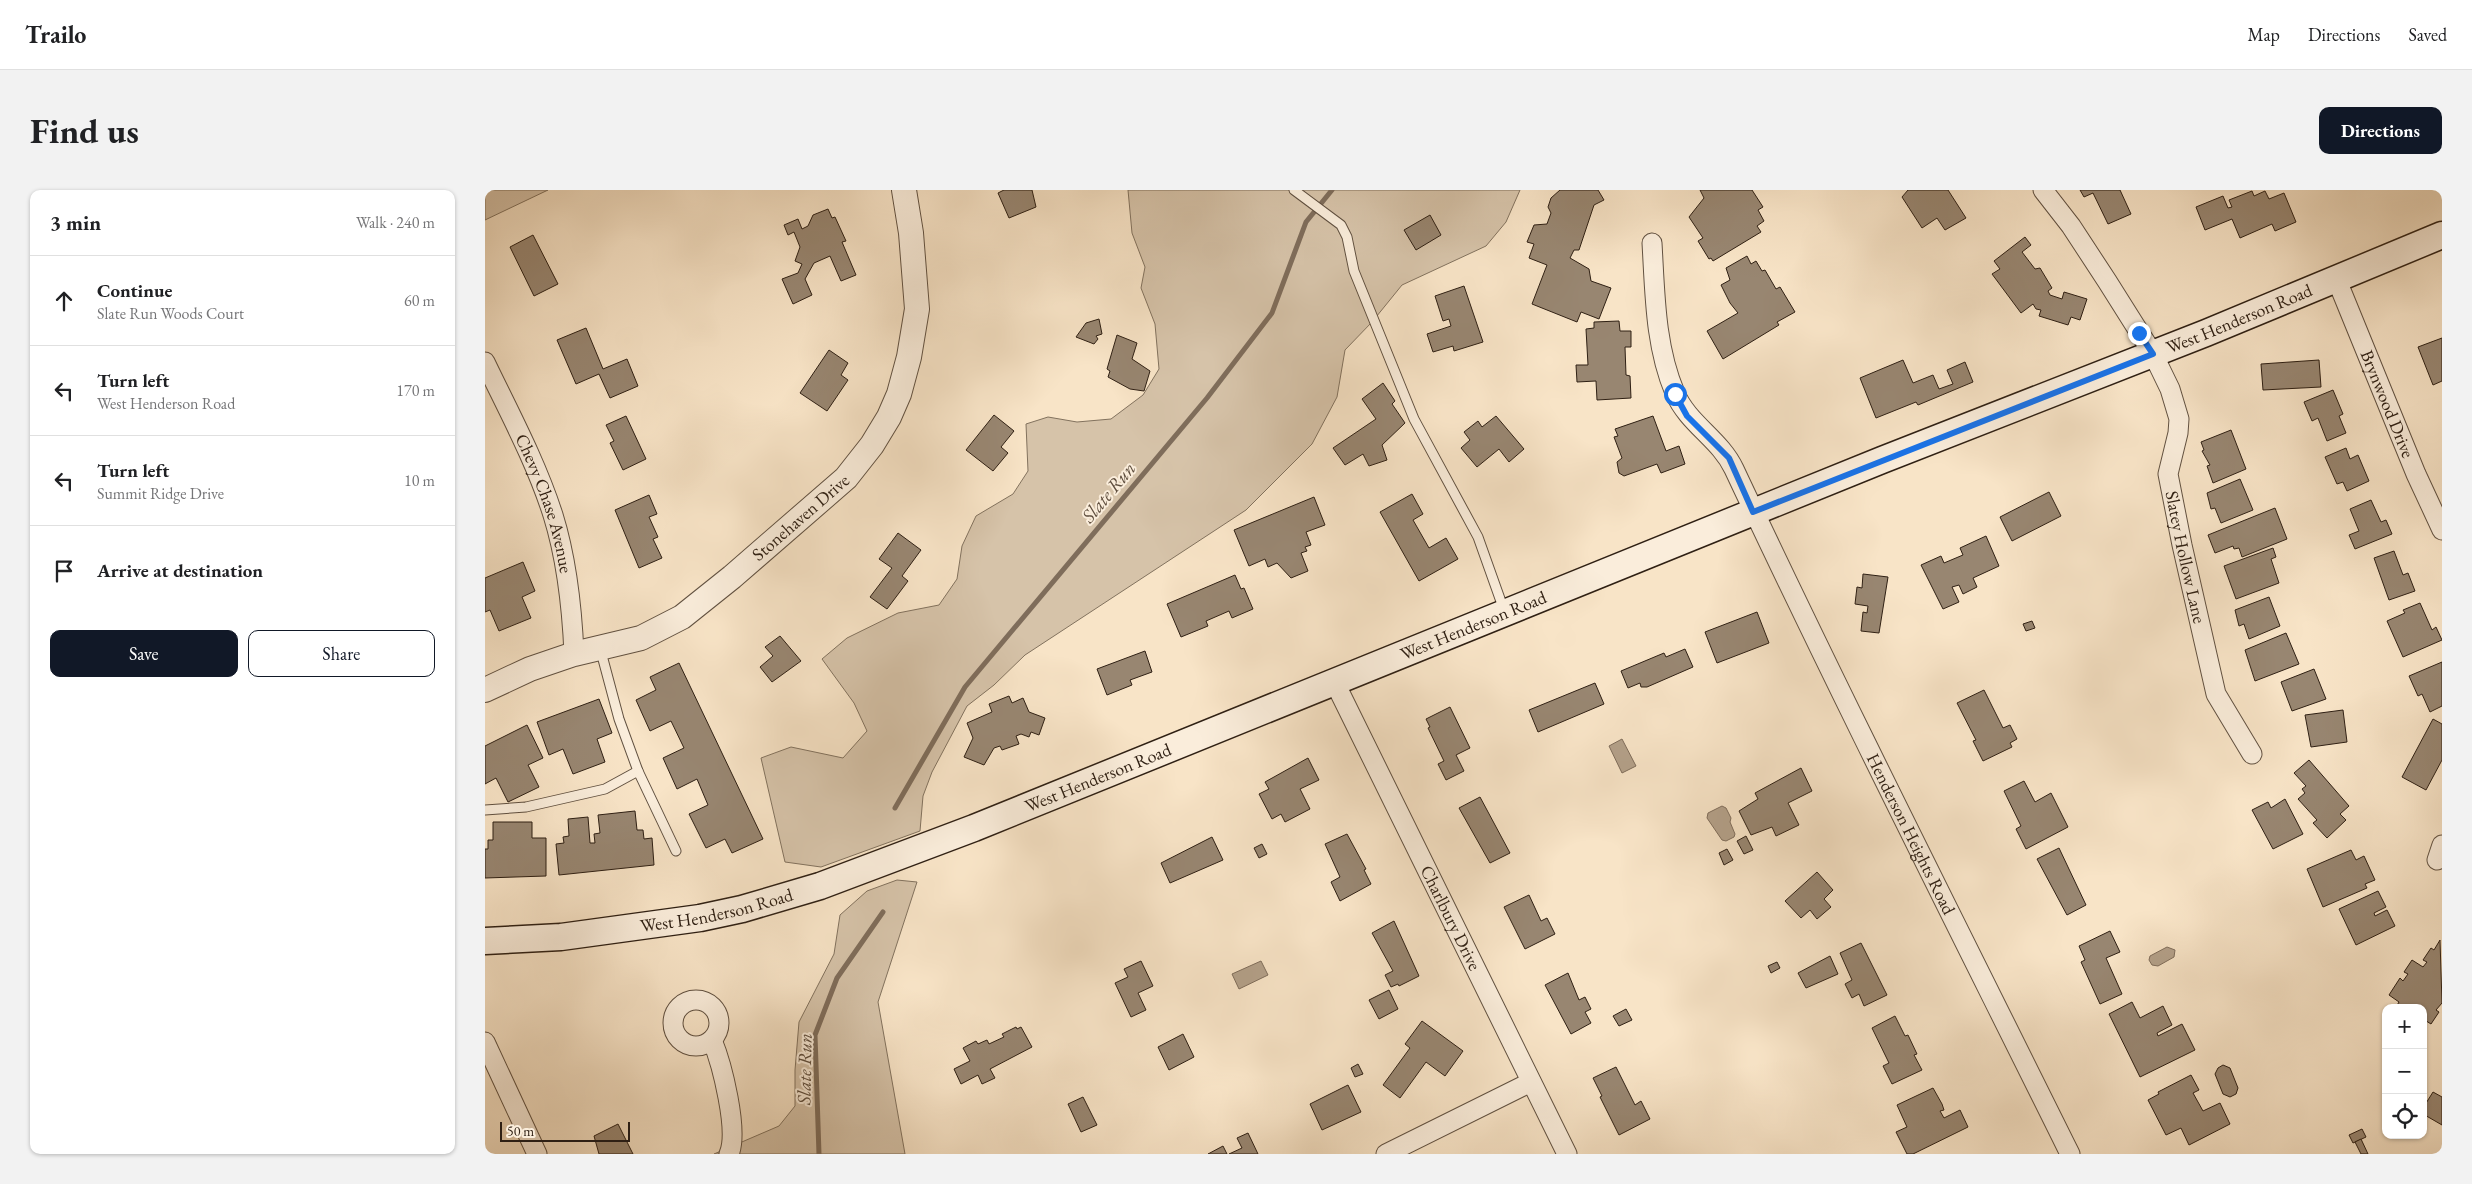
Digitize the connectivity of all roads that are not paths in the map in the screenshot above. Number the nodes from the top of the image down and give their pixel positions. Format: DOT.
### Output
graph roads {
  1 [pos="904,190"];
  2 [pos="1294,190"];
  3 [pos="2043,190"];
  4 [pos="2442,235"];
  5 [pos="1652,243"];
  6 [pos="2336,278"];
  7 [pos="2153,354"];
  8 [pos="485,362"];
  9 [pos="1753,512"];
  10 [pos="2442,530"];
  11 [pos="1505,612"];
  12 [pos="600,648"];
  13 [pos="574,654"];
  14 [pos="1334,681"];
  15 [pos="485,690"];
  16 [pos="2252,754"];
  17 [pos="638,771"];
  18 [pos="485,810"];
  19 [pos="676,851"];
  20 [pos="485,941"];
  21 [pos="712,1040"];
  22 [pos="485,1042"];
  23 [pos="1531,1082"];
  24 [pos="537,1154"];
  25 [pos="729,1154"];
  26 [pos="1386,1154"];
  27 [pos="1567,1154"];
  28 [pos="2071,1154"];
  1 -- 12 [label="street, Stonehaven Drive"];
  2 -- 11 [label="lane"];
  3 -- 7 [label="street, Slatey Hollow Lane"];
  4 -- 6 [label="main road, West Henderson Road"];
  5 -- 9 [label="street, Henderson Heights Road"];
  6 -- 7 [label="main road, West Henderson Road"];
  6 -- 10 [label="street, Brynwood Drive"];
  7 -- 9 [label="main road, West Henderson Road"];
  7 -- 16 [label="street, Slatey Hollow Lane"];
  8 -- 13 [label="street, Chevy Chase Avenue"];
  9 -- 11 [label="main road, West Henderson Road"];
  9 -- 28 [label="street, Henderson Heights Road"];
  11 -- 14 [label="main road, West Henderson Road"];
  12 -- 13 [label="street, Stonehaven Drive"];
  12 -- 17 [label="lane"];
  13 -- 15 [label="street, Stonehaven Drive"];
  14 -- 20 [label="main road, West Henderson Road"];
  14 -- 23 [label="street, Charlbury Drive"];
  17 -- 18 [label="lane"];
  17 -- 19 [label="lane"];
  21 -- 25 [label="street"];
  22 -- 24 [label="street"];
  23 -- 26 [label="street"];
  23 -- 27 [label="street, Charlbury Drive"];
}
